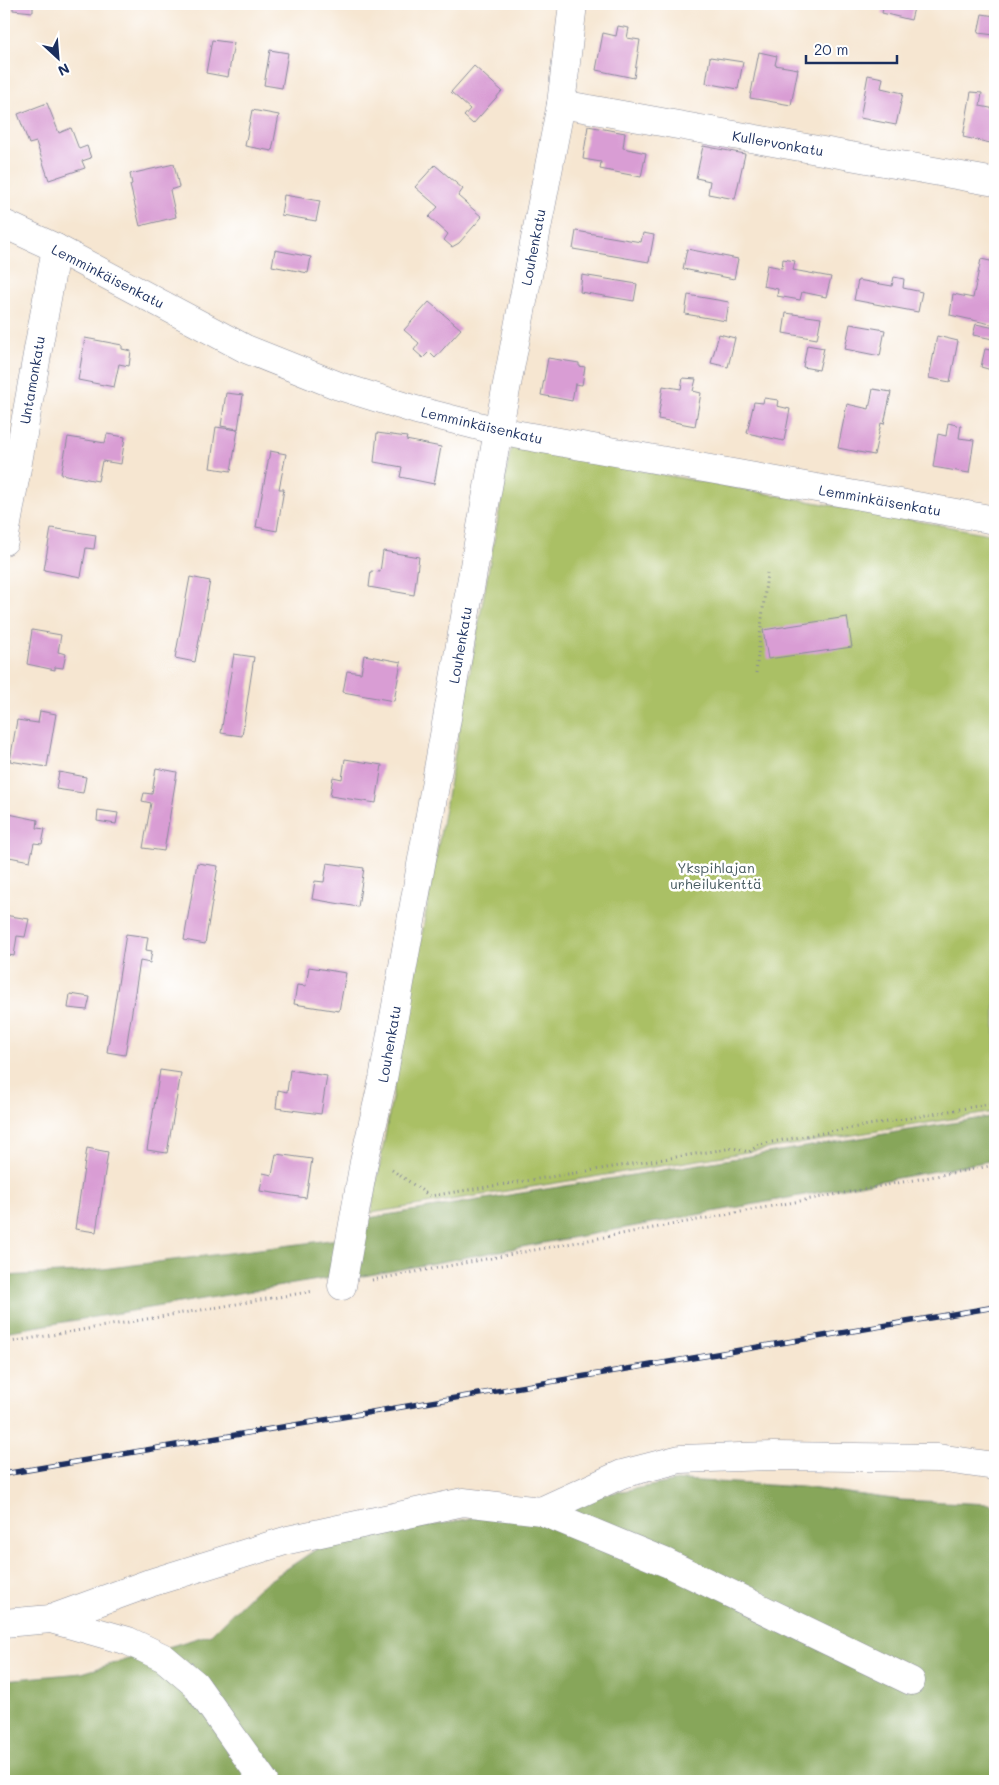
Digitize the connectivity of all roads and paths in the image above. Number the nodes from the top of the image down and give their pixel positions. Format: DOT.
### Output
graph roads {
  1 [pos="573,4"];
  2 [pos="561,104"];
  3 [pos="995,182"];
  4 [pos="4,224"];
  5 [pos="56,248"];
  6 [pos="498,431"];
  7 [pos="995,520"];
  8 [pos="4,541"];
  9 [pos="767,573"];
  10 [pos="756,673"];
  11 [pos="995,1103"];
  12 [pos="367,1151"];
  13 [pos="995,1164"];
  14 [pos="342,1286"];
  15 [pos="4,1343"];
  16 [pos="995,1466"];
  17 [pos="541,1511"];
  18 [pos="51,1619"];
  19 [pos="4,1623"];
  20 [pos="910,1681"];
  21 [pos="264,1781"];
  1 -- 2 [label="street, Louhenkatu"];
  2 -- 3 [label="street, Kullervonkatu"];
  2 -- 6 [label="street, Louhenkatu"];
  4 -- 5 [label="street, Lemminkäisenkatu"];
  5 -- 6 [label="street, Lemminkäisenkatu"];
  5 -- 8 [label="street, Untamonkatu"];
  6 -- 7 [label="street, Lemminkäisenkatu"];
  6 -- 12 [label="street, Louhenkatu"];
  9 -- 10 [label="path"];
  11 -- 12 [label="path"];
  12 -- 14 [label="street, Louhenkatu"];
  13 -- 14 [label="path"];
  14 -- 15 [label="path"];
  16 -- 17 [label="street"];
  17 -- 18 [label="street"];
  17 -- 20 [label="street"];
  18 -- 19 [label="street"];
  18 -- 21 [label="street"];
}
